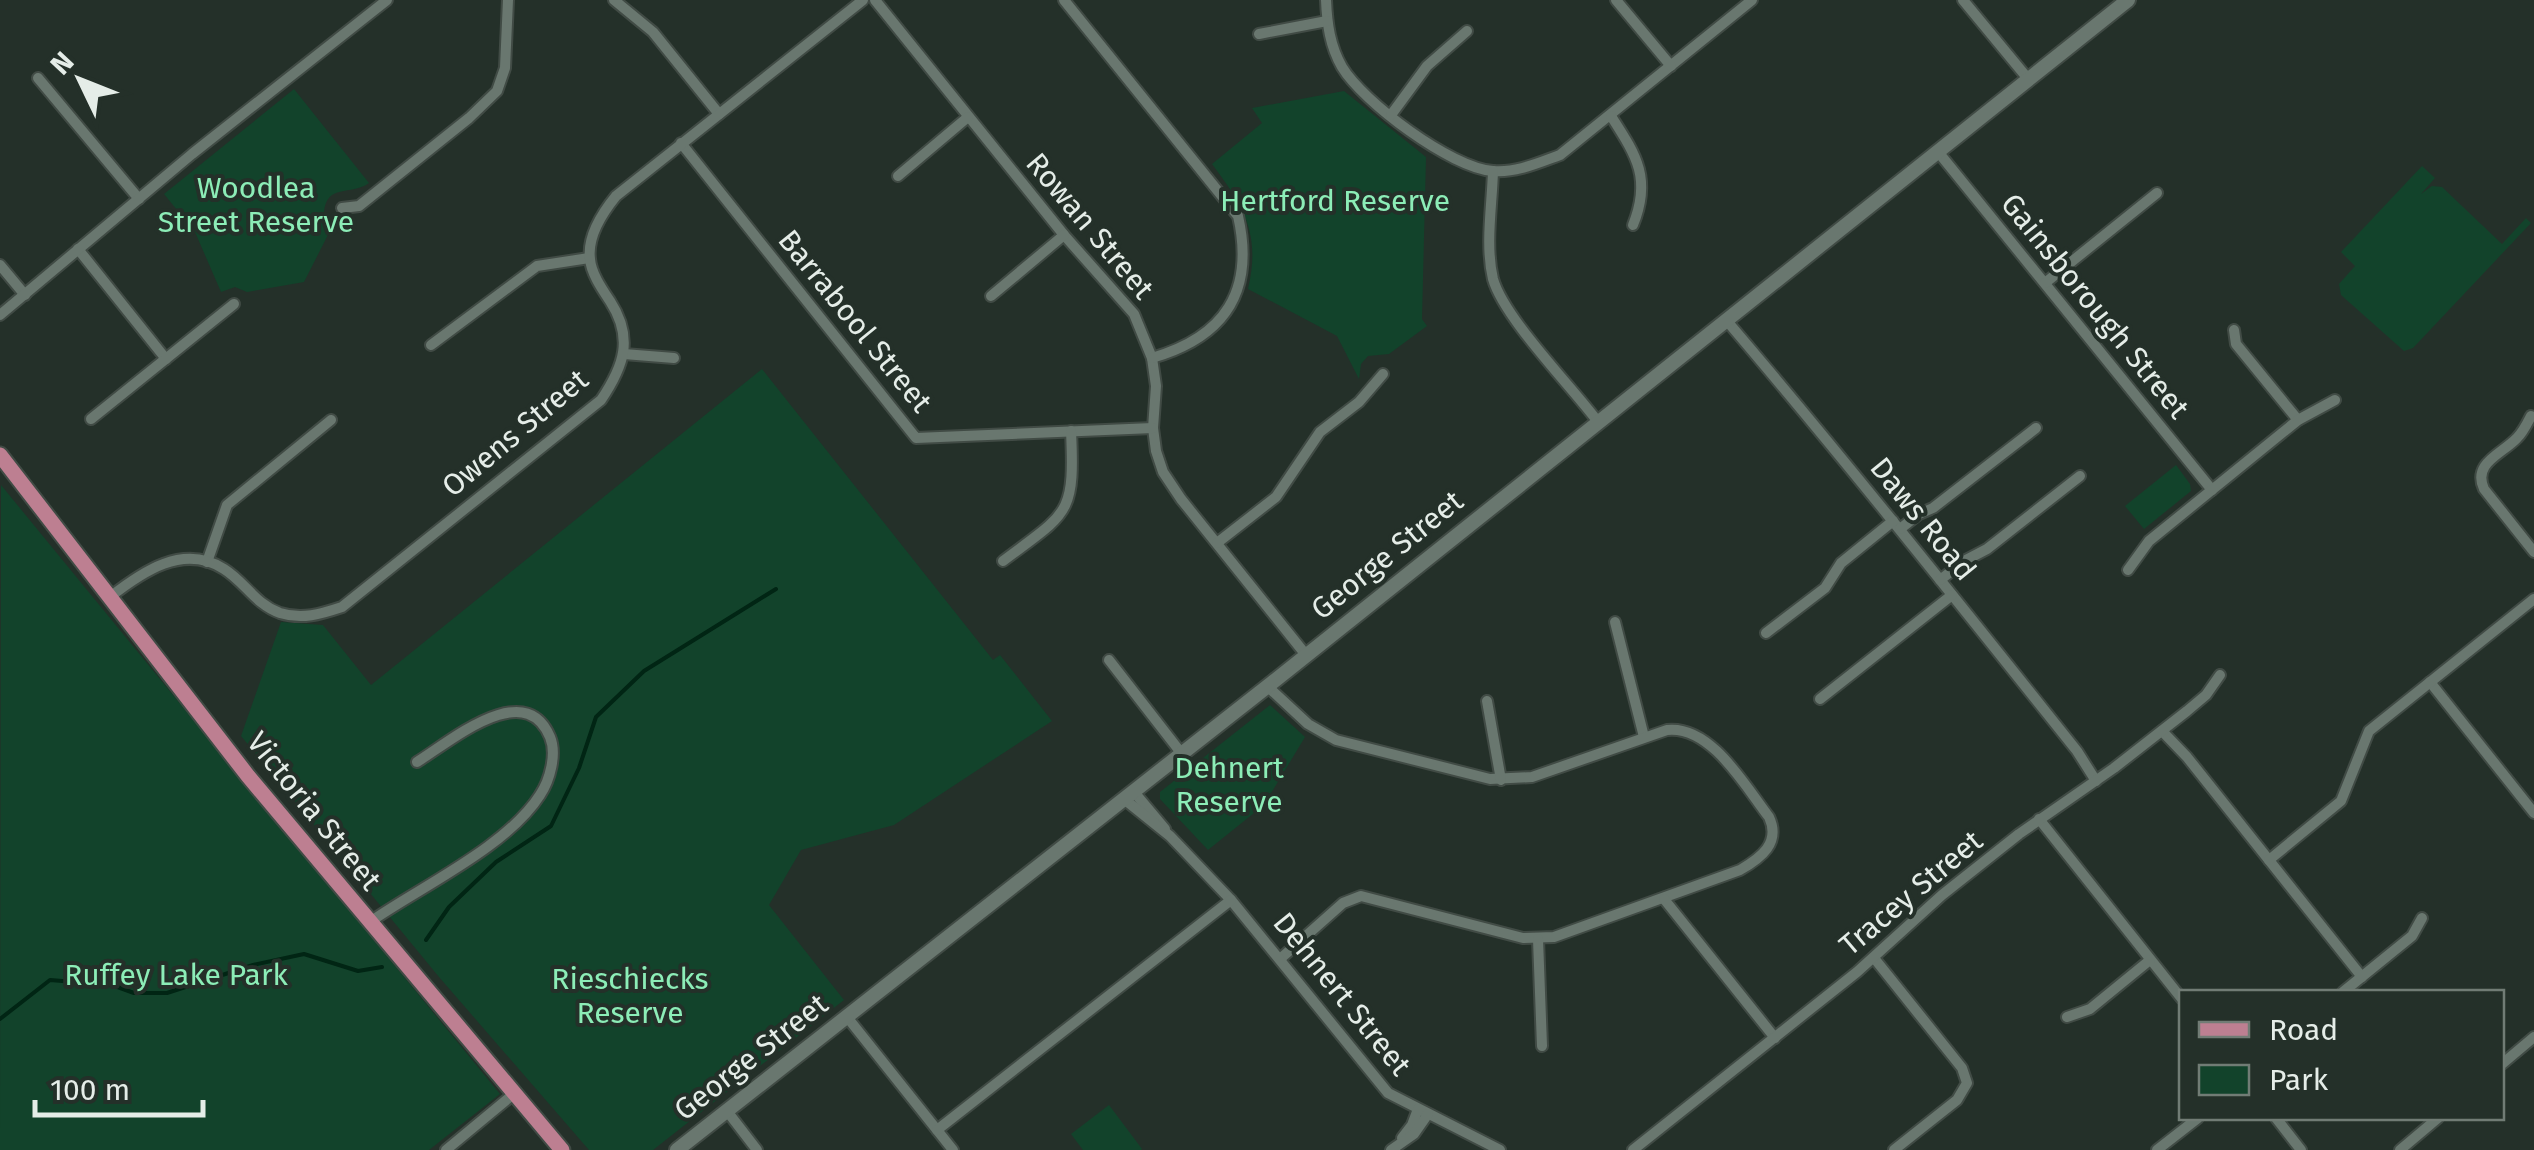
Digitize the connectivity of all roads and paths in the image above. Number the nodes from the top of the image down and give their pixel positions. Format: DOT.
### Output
graph roads {
  1 [pos="387,0"];
  2 [pos="508,0"];
  3 [pos="614,0"];
  4 [pos="636,0"];
  5 [pos="862,0"];
  6 [pos="876,0"];
  7 [pos="1064,0"];
  8 [pos="1326,0"];
  9 [pos="1616,0"];
  10 [pos="1752,0"];
  11 [pos="1963,0"];
  12 [pos="2128,0"];
  13 [pos="628,10"];
  14 [pos="1326,21"];
  15 [pos="1467,31"];
  16 [pos="1259,34"];
  17 [pos="1671,66"];
  18 [pos="38,78"];
  19 [pos="2029,80"];
  20 [pos="719,114"];
  21 [pos="1391,114"];
  22 [pos="1611,116"];
  23 [pos="968,117"];
  24 [pos="681,144"];
  25 [pos="1939,153"];
  26 [pos="1493,171"];
  27 [pos="898,176"];
  28 [pos="2157,192"];
  29 [pos="139,198"];
  30 [pos="342,208"];
  31 [pos="1633,225"];
  32 [pos="1064,236"];
  33 [pos="78,249"];
  34 [pos="589,258"];
  35 [pos="0,266"];
  36 [pos="2045,283"];
  37 [pos="24,294"];
  38 [pos="991,296"];
  39 [pos="234,304"];
  40 [pos="0,315"];
  41 [pos="1727,321"];
  42 [pos="2234,330"];
  43 [pos="431,346"];
  44 [pos="624,354"];
  45 [pos="674,358"];
  46 [pos="1152,358"];
  47 [pos="166,359"];
  48 [pos="1382,374"];
  49 [pos="2335,400"];
  50 [pos="2532,416"];
  51 [pos="91,419"];
  52 [pos="331,420"];
  53 [pos="2298,420"];
  54 [pos="1598,422"];
  55 [pos="1153,428"];
  56 [pos="2036,428"];
  57 [pos="1071,431"];
  58 [pos="2,453"];
  59 [pos="2080,476"];
  60 [pos="2212,490"];
  61 [pos="1897,525"];
  62 [pos="1217,543"];
  63 [pos="2534,552"];
  64 [pos="1003,561"];
  65 [pos="207,562"];
  66 [pos="2128,570"];
  67 [pos="1940,580"];
  68 [pos="1952,595"];
  69 [pos="110,598"];
  70 [pos="2534,599"];
  71 [pos="1615,622"];
  72 [pos="1766,633"];
  73 [pos="1306,655"];
  74 [pos="1109,660"];
  75 [pos="2220,675"];
  76 [pos="2430,682"];
  77 [pos="1270,684"];
  78 [pos="1820,699"];
  79 [pos="1487,701"];
  80 [pos="2165,729"];
  81 [pos="1644,738"];
  82 [pos="1182,754"];
  83 [pos="417,762"];
  84 [pos="2099,779"];
  85 [pos="1501,780"];
  86 [pos="1129,796"];
  87 [pos="2534,813"];
  88 [pos="2039,819"];
  89 [pos="2269,860"];
  90 [pos="1664,899"];
  91 [pos="1231,900"];
  92 [pos="2422,918"];
  93 [pos="370,922"];
  94 [pos="1538,939"];
  95 [pos="1278,956"];
  96 [pos="1874,958"];
  97 [pos="2150,960"];
  98 [pos="2362,977"];
  99 [pos="2346,990"];
  100 [pos="2179,995"];
  101 [pos="847,1016"];
  102 [pos="2067,1017"];
  103 [pos="2534,1037"];
  104 [pos="1775,1038"];
  105 [pos="1542,1046"];
  106 [pos="2504,1062"];
  107 [pos="516,1092"];
  108 [pos="727,1111"];
  109 [pos="1423,1111"];
  110 [pos="2195,1120"];
  111 [pos="2278,1120"];
  112 [pos="2436,1120"];
  113 [pos="936,1130"];
  114 [pos="1393,1148"];
  115 [pos="446,1150"];
  116 [pos="562,1150"];
  117 [pos="677,1150"];
  118 [pos="757,1150"];
  119 [pos="953,1150"];
  120 [pos="1500,1150"];
  121 [pos="1633,1150"];
  122 [pos="1894,1150"];
  123 [pos="2157,1150"];
  124 [pos="2301,1150"];
  125 [pos="2400,1150"];
  1 -- 29 [label="street"];
  2 -- 30 [label="street"];
  3 -- 13 [label="street"];
  4 -- 13 [label="street"];
  5 -- 20 [label="street"];
  6 -- 23 [label="street, Rowan Street"];
  7 -- 46 [label="street"];
  8 -- 14 [label="street"];
  9 -- 17 [label="street"];
  10 -- 17 [label="street"];
  11 -- 19 [label="street"];
  12 -- 19 [label="main road, George Street"];
  13 -- 20 [label="street"];
  14 -- 16 [label="street"];
  14 -- 21 [label="street"];
  15 -- 21 [label="street"];
  17 -- 22 [label="street"];
  18 -- 29 [label="street"];
  19 -- 25 [label="main road, George Street"];
  20 -- 24 [label="street"];
  21 -- 26 [label="street"];
  22 -- 26 [label="street"];
  22 -- 31 [label="street"];
  23 -- 27 [label="street"];
  23 -- 32 [label="street, Rowan Street"];
  24 -- 34 [label="street"];
  24 -- 57 [label="street, Barrabool Street"];
  25 -- 36 [label="street, Gainsborough Street"];
  25 -- 41 [label="main road, George Street"];
  26 -- 54 [label="street"];
  28 -- 36 [label="street"];
  29 -- 33 [label="street"];
  32 -- 38 [label="street"];
  32 -- 46 [label="street, Rowan Street"];
  33 -- 37 [label="street"];
  33 -- 47 [label="street"];
  34 -- 43 [label="street"];
  34 -- 44 [label="street, Owens Street"];
  35 -- 37 [label="street"];
  36 -- 60 [label="street, Gainsborough Street"];
  37 -- 40 [label="street"];
  39 -- 47 [label="street"];
  41 -- 54 [label="main road, George Street"];
  41 -- 61 [label="street, Daws Road"];
  42 -- 53 [label="street"];
  44 -- 45 [label="street"];
  44 -- 65 [label="street, Owens Street"];
  46 -- 55 [label="street, Rowan Street"];
  47 -- 51 [label="street"];
  48 -- 62 [label="street"];
  49 -- 53 [label="street"];
  50 -- 63 [label="street"];
  52 -- 65 [label="street"];
  53 -- 60 [label="street"];
  54 -- 73 [label="main road, George Street"];
  55 -- 57 [label="street, Barrabool Street"];
  55 -- 62 [label="street, Rowan Street"];
  56 -- 61 [label="street"];
  57 -- 64 [label="street"];
  58 -- 69 [label="main road, Victoria Street"];
  59 -- 67 [label="street"];
  60 -- 66 [label="street"];
  61 -- 67 [label="street, Daws Road"];
  61 -- 72 [label="street"];
  62 -- 73 [label="street, Rowan Street"];
  65 -- 69 [label="street"];
  67 -- 68 [label="street, Daws Road"];
  68 -- 78 [label="street"];
  68 -- 84 [label="street, Daws Road"];
  69 -- 93 [label="main road, Victoria Street"];
  70 -- 76 [label="street"];
  71 -- 81 [label="street"];
  73 -- 77 [label="main road, George Street"];
  74 -- 82 [label="street"];
  75 -- 80 [label="street, Tracey Street"];
  76 -- 87 [label="street"];
  76 -- 89 [label="street"];
  77 -- 82 [label="main road, George Street"];
  77 -- 85 [label="street"];
  79 -- 85 [label="street"];
  80 -- 84 [label="street, Tracey Street"];
  80 -- 89 [label="street"];
  81 -- 85 [label="street"];
  81 -- 90 [label="street"];
  82 -- 86 [label="main road, George Street"];
  83 -- 93 [label="street"];
  84 -- 88 [label="street, Tracey Street"];
  86 -- 91 [label="street, Dehnert Street"];
  86 -- 101 [label="main road, George Street"];
  88 -- 96 [label="street, Tracey Street"];
  88 -- 97 [label="street"];
  89 -- 98 [label="street"];
  90 -- 94 [label="street"];
  90 -- 104 [label="street"];
  91 -- 95 [label="street, Dehnert Street"];
  91 -- 113 [label="street"];
  92 -- 98 [label="street"];
  93 -- 107 [label="main road, Victoria Street"];
  94 -- 95 [label="street"];
  94 -- 105 [label="street"];
  95 -- 109 [label="street, Dehnert Street"];
  96 -- 104 [label="street, Tracey Street"];
  96 -- 122 [label="street"];
  97 -- 100 [label="street"];
  97 -- 102 [label="street"];
  98 -- 99 [label="street"];
  101 -- 108 [label="main road, George Street"];
  101 -- 113 [label="street"];
  103 -- 106 [label="street"];
  104 -- 121 [label="street, Tracey Street"];
  107 -- 115 [label="street"];
  107 -- 116 [label="main road, Victoria Street"];
  108 -- 117 [label="main road, George Street"];
  108 -- 118 [label="street"];
  109 -- 114 [label="street"];
  109 -- 120 [label="street, Dehnert Street"];
  110 -- 123 [label="street"];
  111 -- 124 [label="street"];
  112 -- 125 [label="street"];
  113 -- 119 [label="street"];
}
